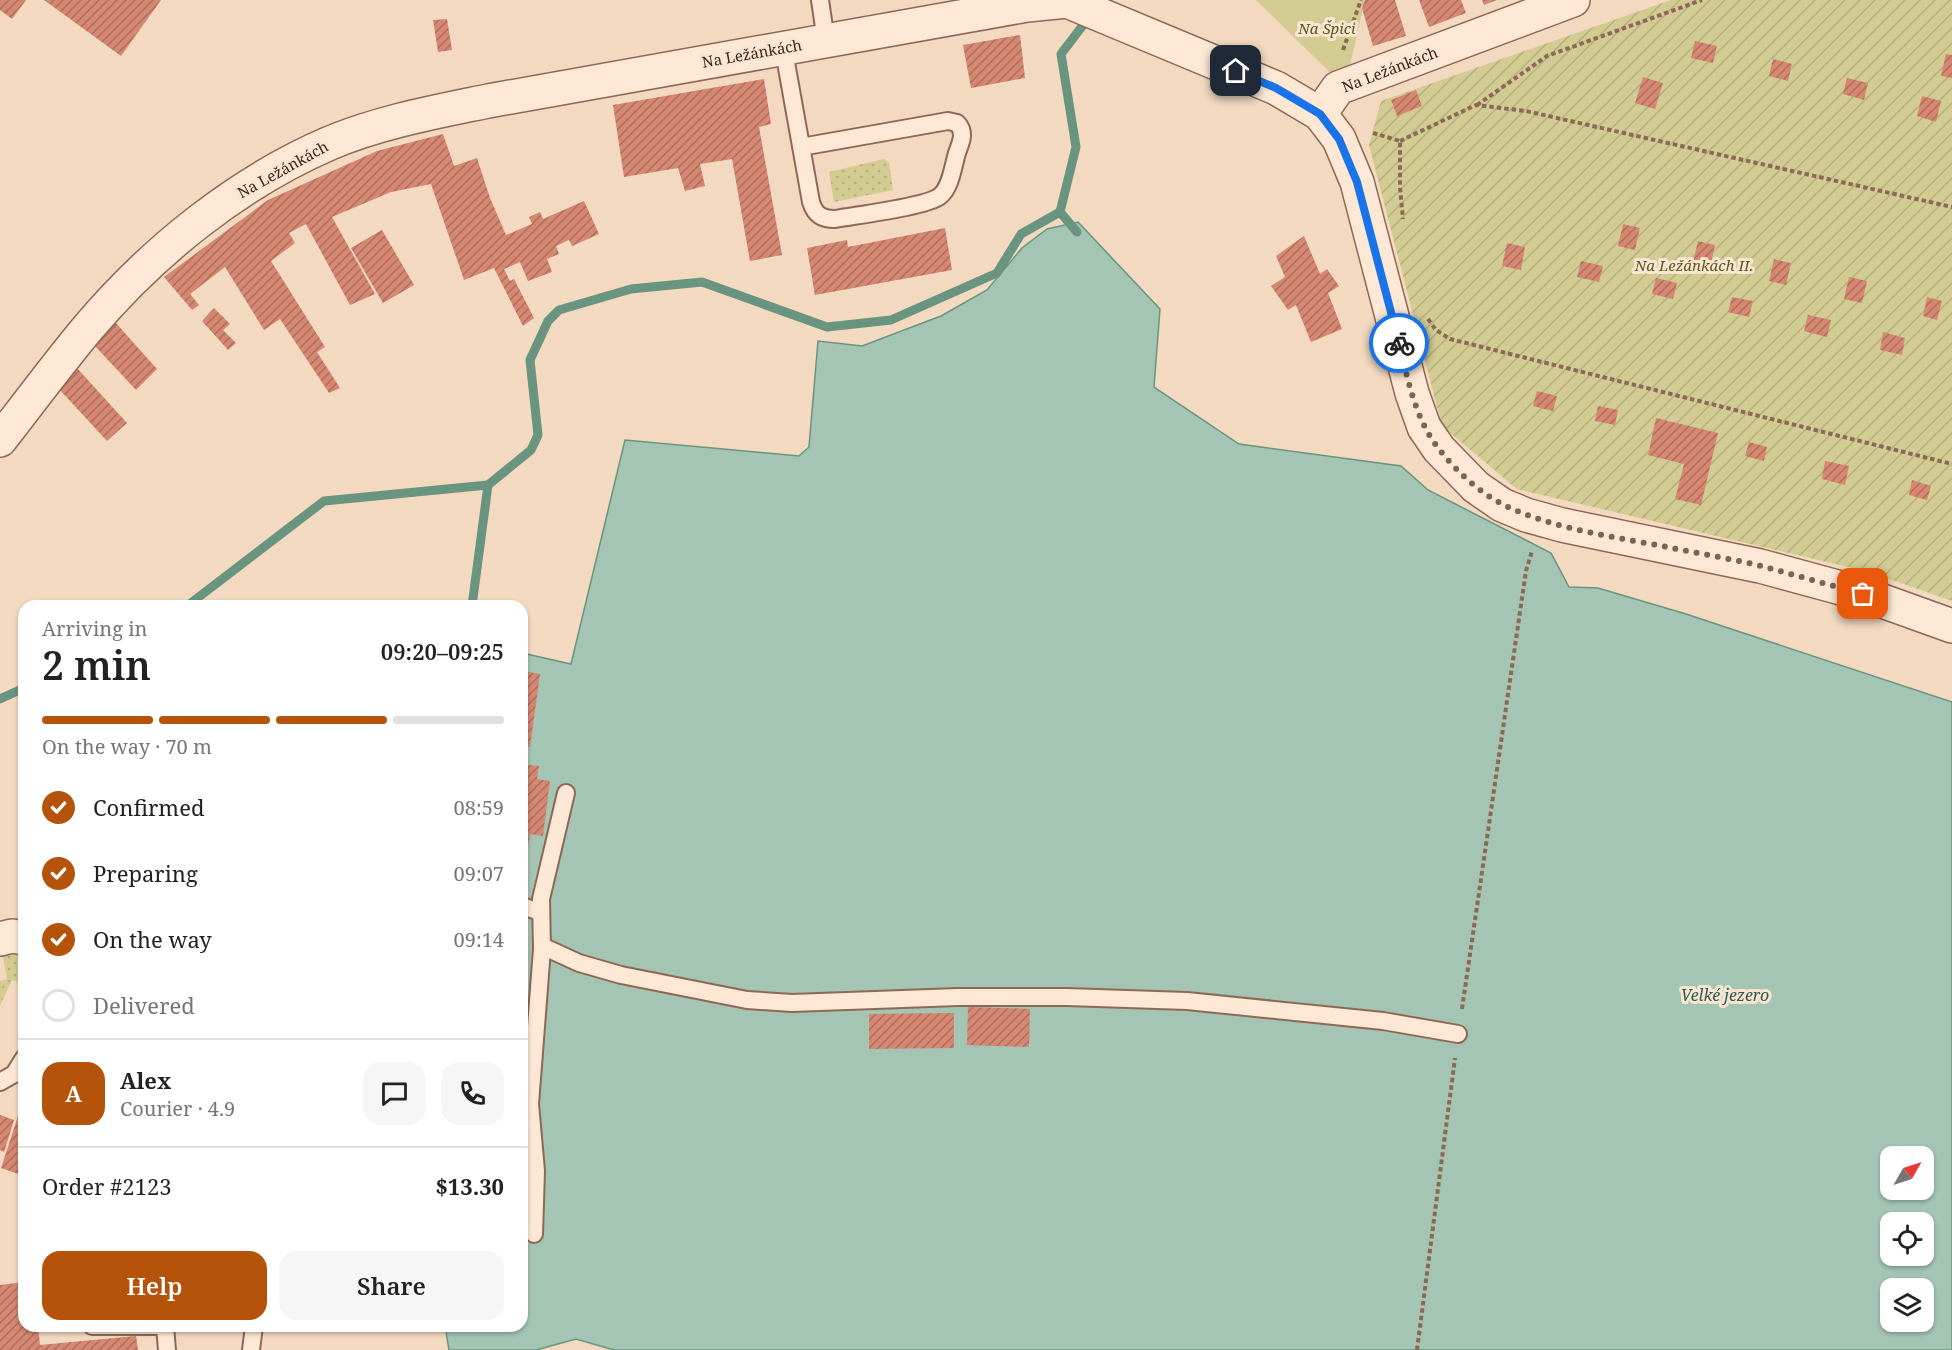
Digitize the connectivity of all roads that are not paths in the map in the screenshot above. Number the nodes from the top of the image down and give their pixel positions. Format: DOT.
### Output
graph roads {
  1 [pos="820,0"];
  2 [pos="1573,0"];
  3 [pos="1067,1"];
  4 [pos="826,41"];
  5 [pos="784,49"];
  6 [pos="1320,114"];
  7 [pos="801,147"];
  8 [pos="0,440"];
  9 [pos="1952,626"];
  10 [pos="566,793"];
  11 [pos="528,908"];
  12 [pos="540,912"];
  13 [pos="18,937"];
  14 [pos="0,939"];
  15 [pos="542,946"];
  16 [pos="1458,1034"];
  17 [pos="18,1068"];
  18 [pos="0,1082"];
  19 [pos="534,1234"];
  20 [pos="166,1332"];
  21 [pos="253,1332"];
  22 [pos="167,1350"];
  23 [pos="251,1350"];
  1 -- 4 [label="lane"];
  2 -- 6 [label="street, Na Ležánkách"];
  3 -- 4 [label="street, Na Ležánkách"];
  3 -- 6 [label="street, Na Ležánkách"];
  4 -- 5 [label="street, Na Ležánkách"];
  5 -- 7 [label="lane"];
  5 -- 8 [label="street, Na Ležánkách"];
  6 -- 9 [label="street"];
  7 -- 7 [label="lane"];
  10 -- 12 [label="lane"];
  11 -- 12 [label="lane"];
  12 -- 15 [label="lane"];
  13 -- 14 [label="street"];
  15 -- 16 [label="lane"];
  15 -- 19 [label="lane"];
  17 -- 18 [label="lane"];
  20 -- 22 [label="lane"];
  21 -- 23 [label="lane"];
}
